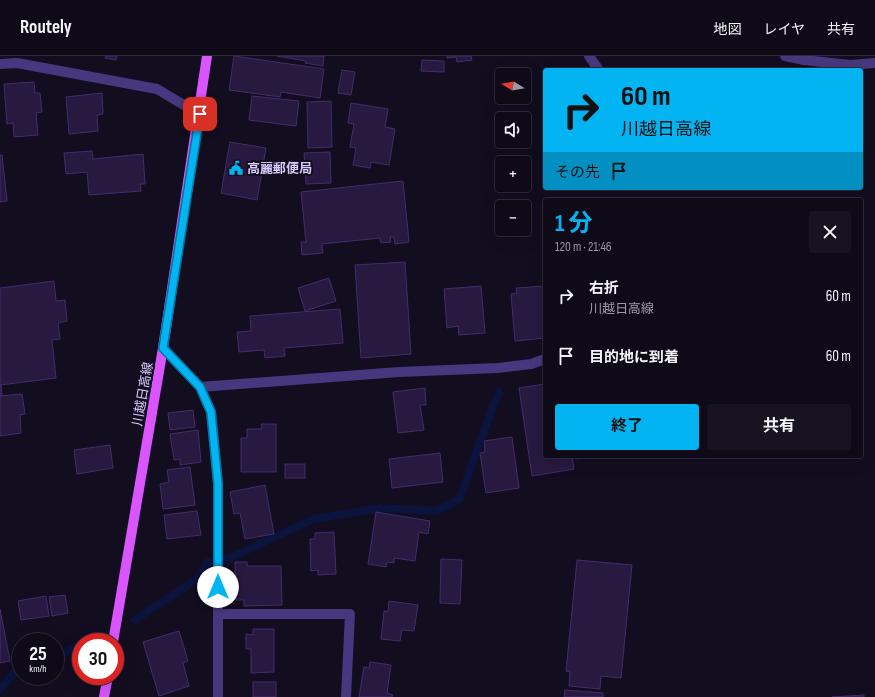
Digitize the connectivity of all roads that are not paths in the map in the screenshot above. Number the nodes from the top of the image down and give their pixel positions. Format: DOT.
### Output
graph roads {
  1 [pos="207,56"];
  2 [pos="589,56"];
  3 [pos="785,56"];
  4 [pos="875,62"];
  5 [pos="0,64"];
  6 [pos="598,68"];
  7 [pos="200,114"];
  8 [pos="163,348"];
  9 [pos="543,360"];
  10 [pos="200,387"];
  11 [pos="218,614"];
  12 [pos="115,633"];
  13 [pos="106,685"];
  14 [pos="104,697"];
  15 [pos="218,697"];
  16 [pos="346,697"];
  1 -- 7 [label="main road, 川越日高線"];
  2 -- 6 [label="street"];
  3 -- 4 [label="street"];
  5 -- 7 [label="street"];
  7 -- 8 [label="main road, 川越日高線"];
  8 -- 10 [label="street"];
  8 -- 12 [label="main road, 川越日高線"];
  9 -- 10 [label="street"];
  10 -- 11 [label="street"];
  11 -- 15 [label="street"];
  11 -- 16 [label="street"];
  13 -- 14 [label="main road"];
}
